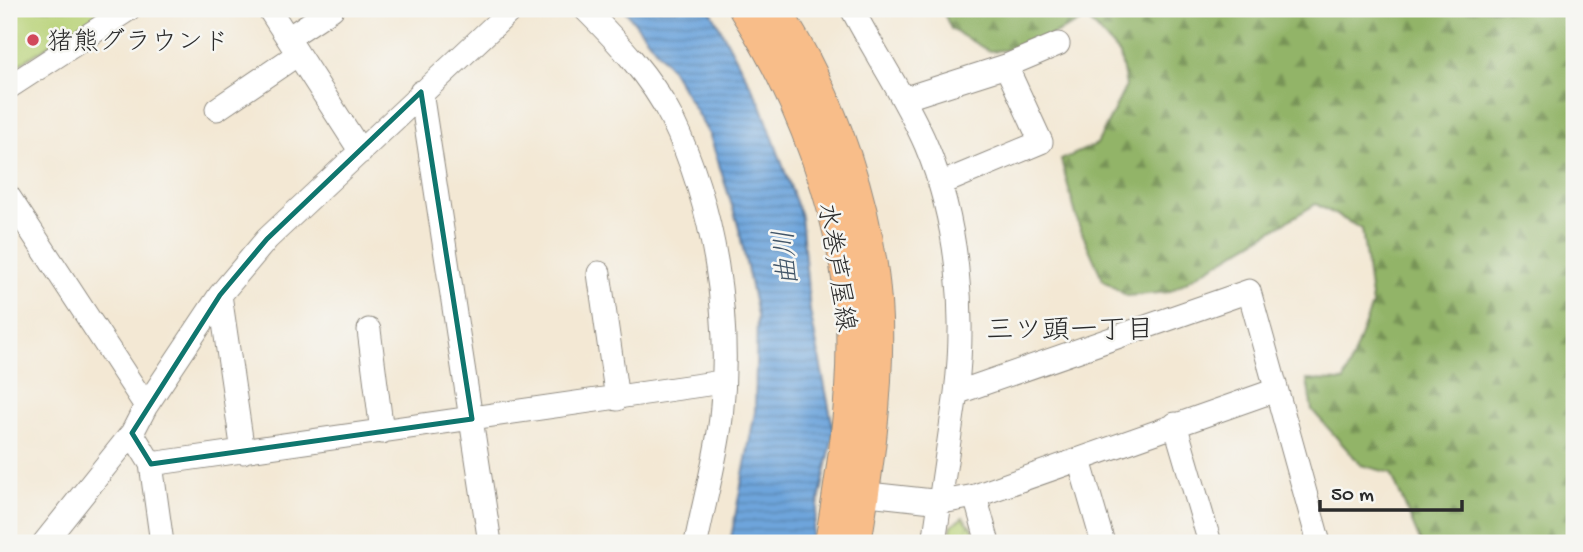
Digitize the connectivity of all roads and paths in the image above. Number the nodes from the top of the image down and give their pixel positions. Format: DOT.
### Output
graph roads {
  1 [pos="129,9"];
  2 [pos="269,9"];
  3 [pos="332,9"];
  4 [pos="512,9"];
  5 [pos="585,9"];
  6 [pos="744,9"];
  7 [pos="775,9"];
  8 [pos="852,9"];
  9 [pos="1058,44"];
  10 [pos="293,46"];
  11 [pos="1006,66"];
  12 [pos="9,87"];
  13 [pos="421,92"];
  14 [pos="903,99"];
  15 [pos="217,109"];
  16 [pos="361,152"];
  17 [pos="940,184"];
  18 [pos="9,197"];
  19 [pos="599,273"];
  20 [pos="220,295"];
  21 [pos="369,330"];
  22 [pos="722,382"];
  23 [pos="1276,390"];
  24 [pos="956,393"];
  25 [pos="617,399"];
  26 [pos="146,406"];
  27 [pos="472,419"];
  28 [pos="1175,425"];
  29 [pos="382,432"];
  30 [pos="132,433"];
  31 [pos="243,452"];
  32 [pos="1079,460"];
  33 [pos="151,464"];
  34 [pos="852,492"];
  35 [pos="975,496"];
  36 [pos="942,502"];
  37 [pos="44,543"];
  38 [pos="162,543"];
  39 [pos="490,543"];
  40 [pos="696,543"];
  41 [pos="830,543"];
  42 [pos="856,543"];
  43 [pos="934,543"];
  44 [pos="988,543"];
  45 [pos="1103,543"];
  46 [pos="1210,543"];
  47 [pos="1319,543"];
  1 -- 12 [label="street"];
  2 -- 10 [label="street"];
  3 -- 10 [label="street"];
  4 -- 13 [label="street"];
  5 -- 22 [label="street"];
  6 -- 34 [label="main road, 水巻芦屋線"];
  7 -- 34 [label="main road, 水巻芦屋線"];
  8 -- 14 [label="street"];
  9 -- 11 [label="street"];
  10 -- 15 [label="street"];
  10 -- 16 [label="street"];
  11 -- 14 [label="street"];
  11 -- 17 [label="street"];
  13 -- 16 [label="street"];
  13 -- 27 [label="street"];
  14 -- 17 [label="street"];
  16 -- 20 [label="street"];
  17 -- 24 [label="street"];
  18 -- 26 [label="street"];
  19 -- 25 [label="street"];
  20 -- 26 [label="street"];
  20 -- 31 [label="street"];
  21 -- 29 [label="street"];
  22 -- 25 [label="street"];
  22 -- 40 [label="street"];
  23 -- 24 [label="street"];
  23 -- 28 [label="street"];
  23 -- 47 [label="street"];
  24 -- 36 [label="street"];
  25 -- 27 [label="street"];
  26 -- 30 [label="street"];
  27 -- 29 [label="street"];
  27 -- 39 [label="street"];
  28 -- 32 [label="street"];
  28 -- 46 [label="street"];
  29 -- 31 [label="street"];
  30 -- 33 [label="street"];
  30 -- 37 [label="street"];
  31 -- 33 [label="street"];
  32 -- 35 [label="street"];
  32 -- 45 [label="street"];
  33 -- 38 [label="street"];
  34 -- 36 [label="street"];
  34 -- 41 [label="main road, 水巻芦屋線"];
  34 -- 42 [label="main road, 水巻芦屋線"];
  35 -- 36 [label="street"];
  35 -- 44 [label="street"];
  36 -- 43 [label="street"];
}
